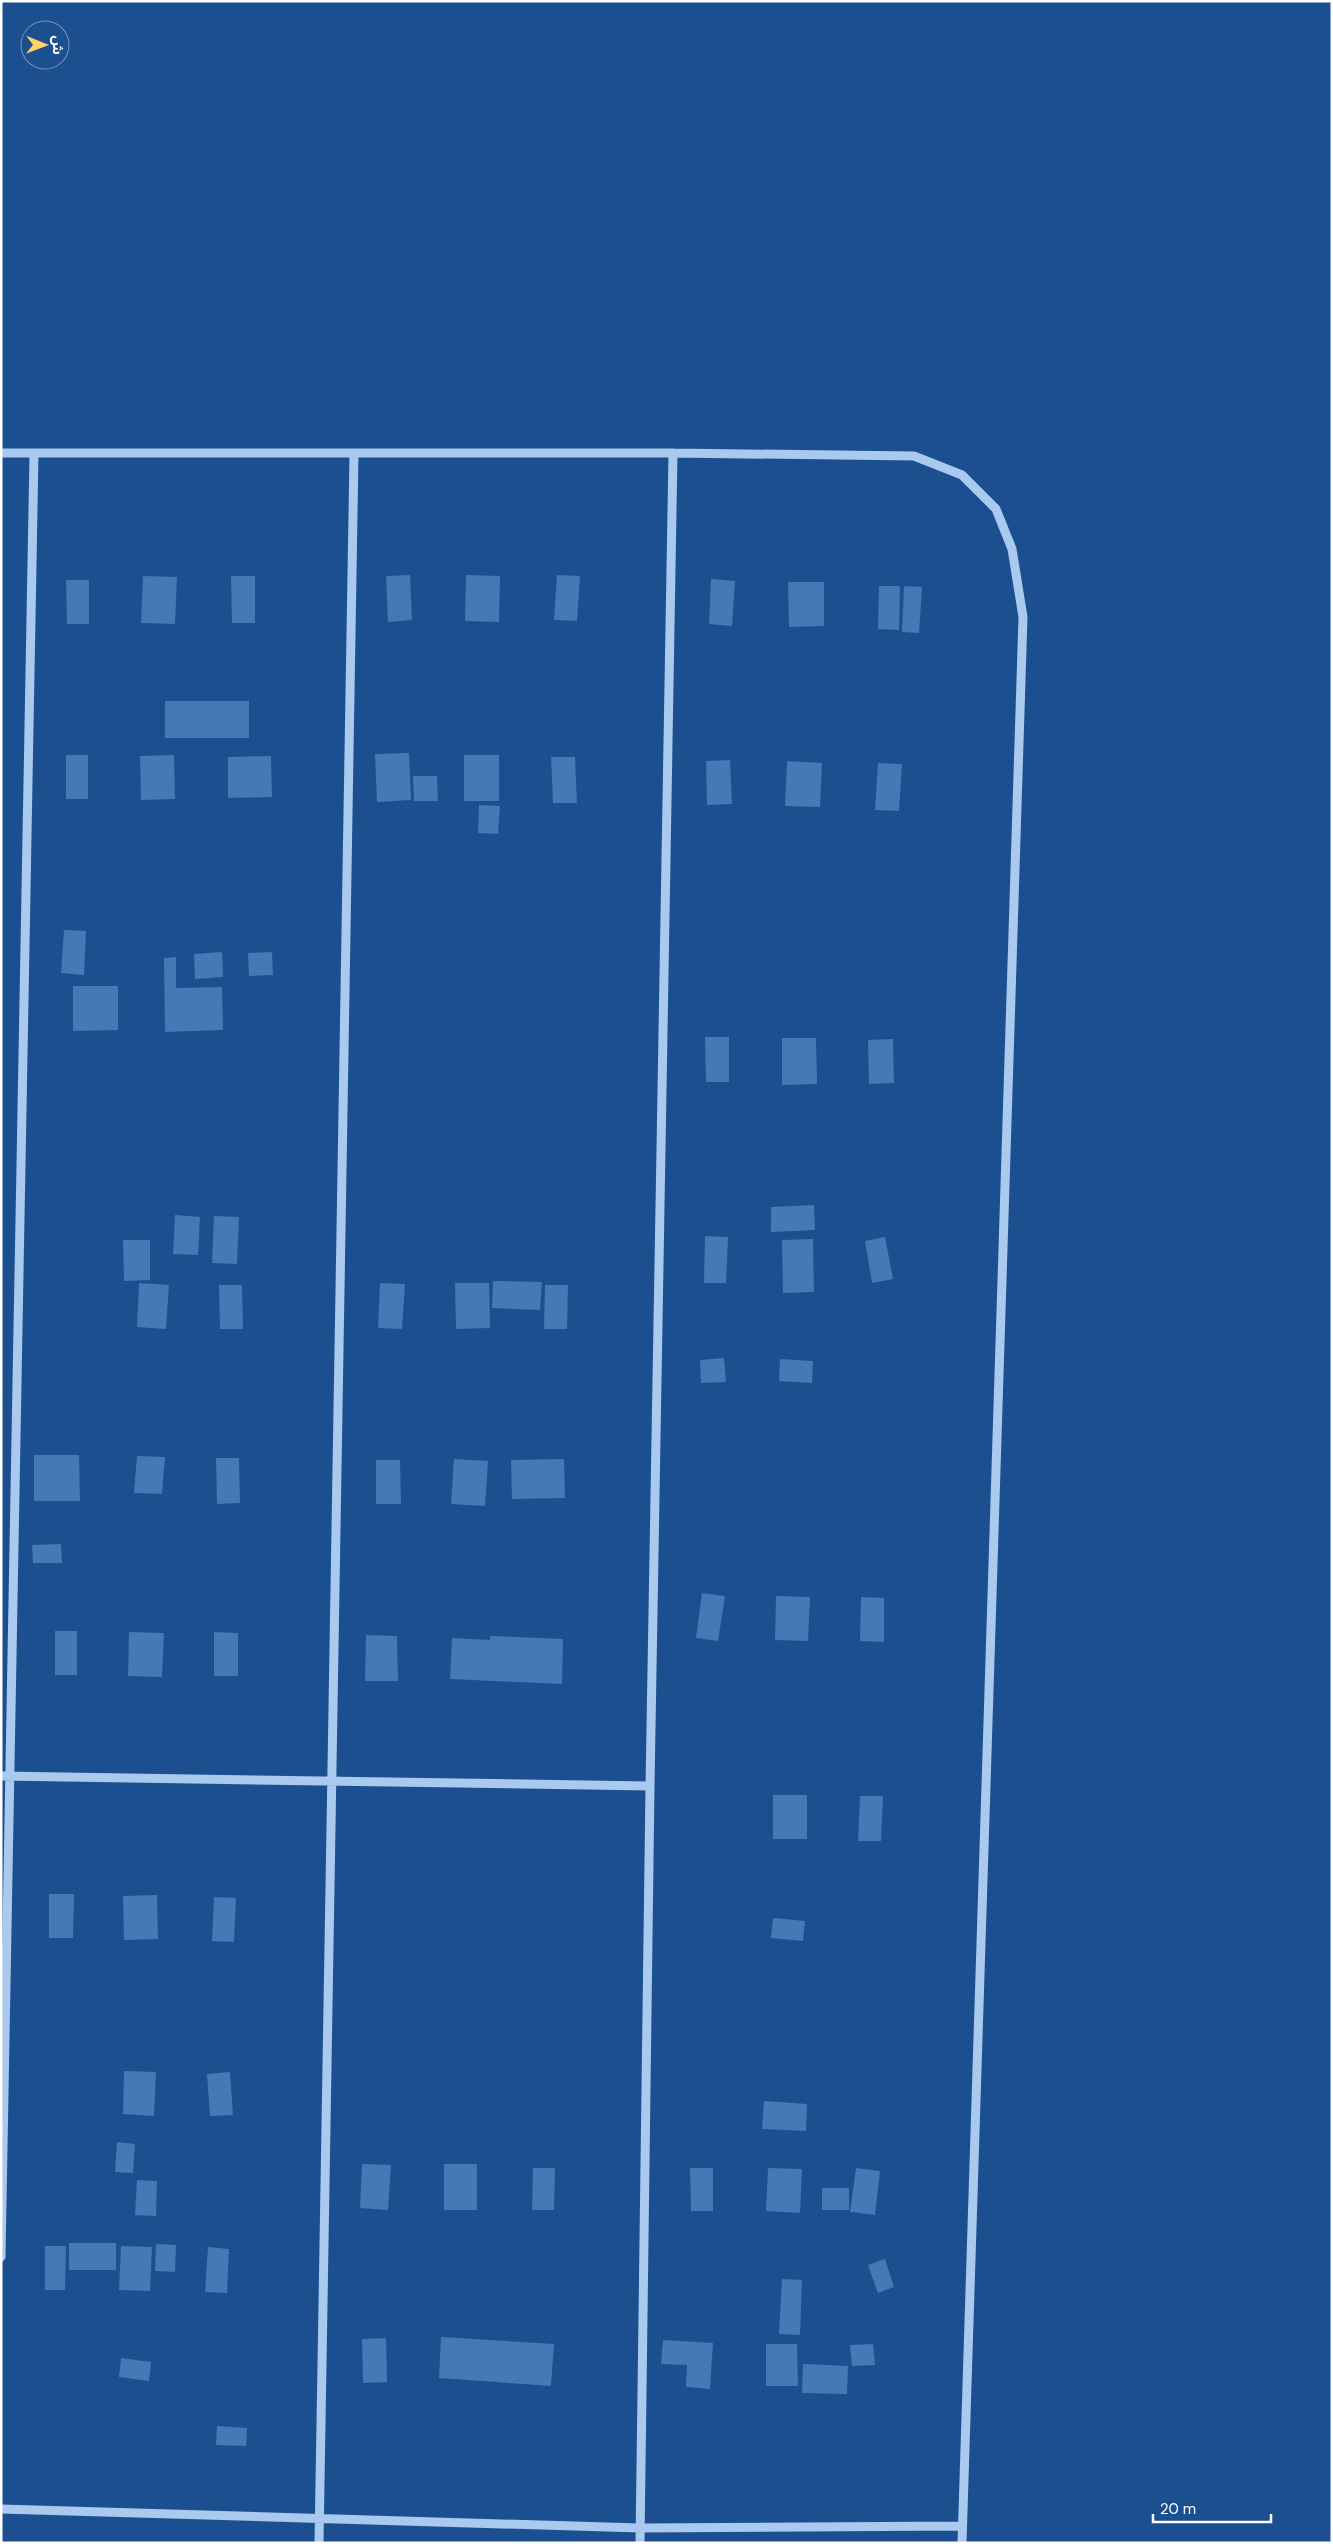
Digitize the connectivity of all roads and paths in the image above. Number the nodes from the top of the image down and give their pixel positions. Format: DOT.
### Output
graph roads {
  1 [pos="1,453"];
  2 [pos="673,453"];
  3 [pos="34,454"];
  4 [pos="354,455"];
  5 [pos="5,1776"];
  6 [pos="330,1781"];
  7 [pos="650,1786"];
  8 [pos="1,2257"];
  9 [pos="1,2509"];
  10 [pos="319,2518"];
  11 [pos="962,2526"];
  12 [pos="640,2528"];
  13 [pos="318,2543"];
  14 [pos="640,2543"];
  15 [pos="962,2543"];
  1 -- 3 [label="street"];
  2 -- 4 [label="street"];
  2 -- 7 [label="street"];
  2 -- 11 [label="street"];
  3 -- 4 [label="street"];
  3 -- 5 [label="street"];
  4 -- 6 [label="street"];
  5 -- 6 [label="street"];
  5 -- 8 [label="street"];
  6 -- 7 [label="street"];
  6 -- 10 [label="street"];
  7 -- 12 [label="street"];
  9 -- 10 [label="street"];
  10 -- 12 [label="street"];
  10 -- 13 [label="street"];
  11 -- 12 [label="street"];
  11 -- 15 [label="street"];
  12 -- 14 [label="street"];
}
